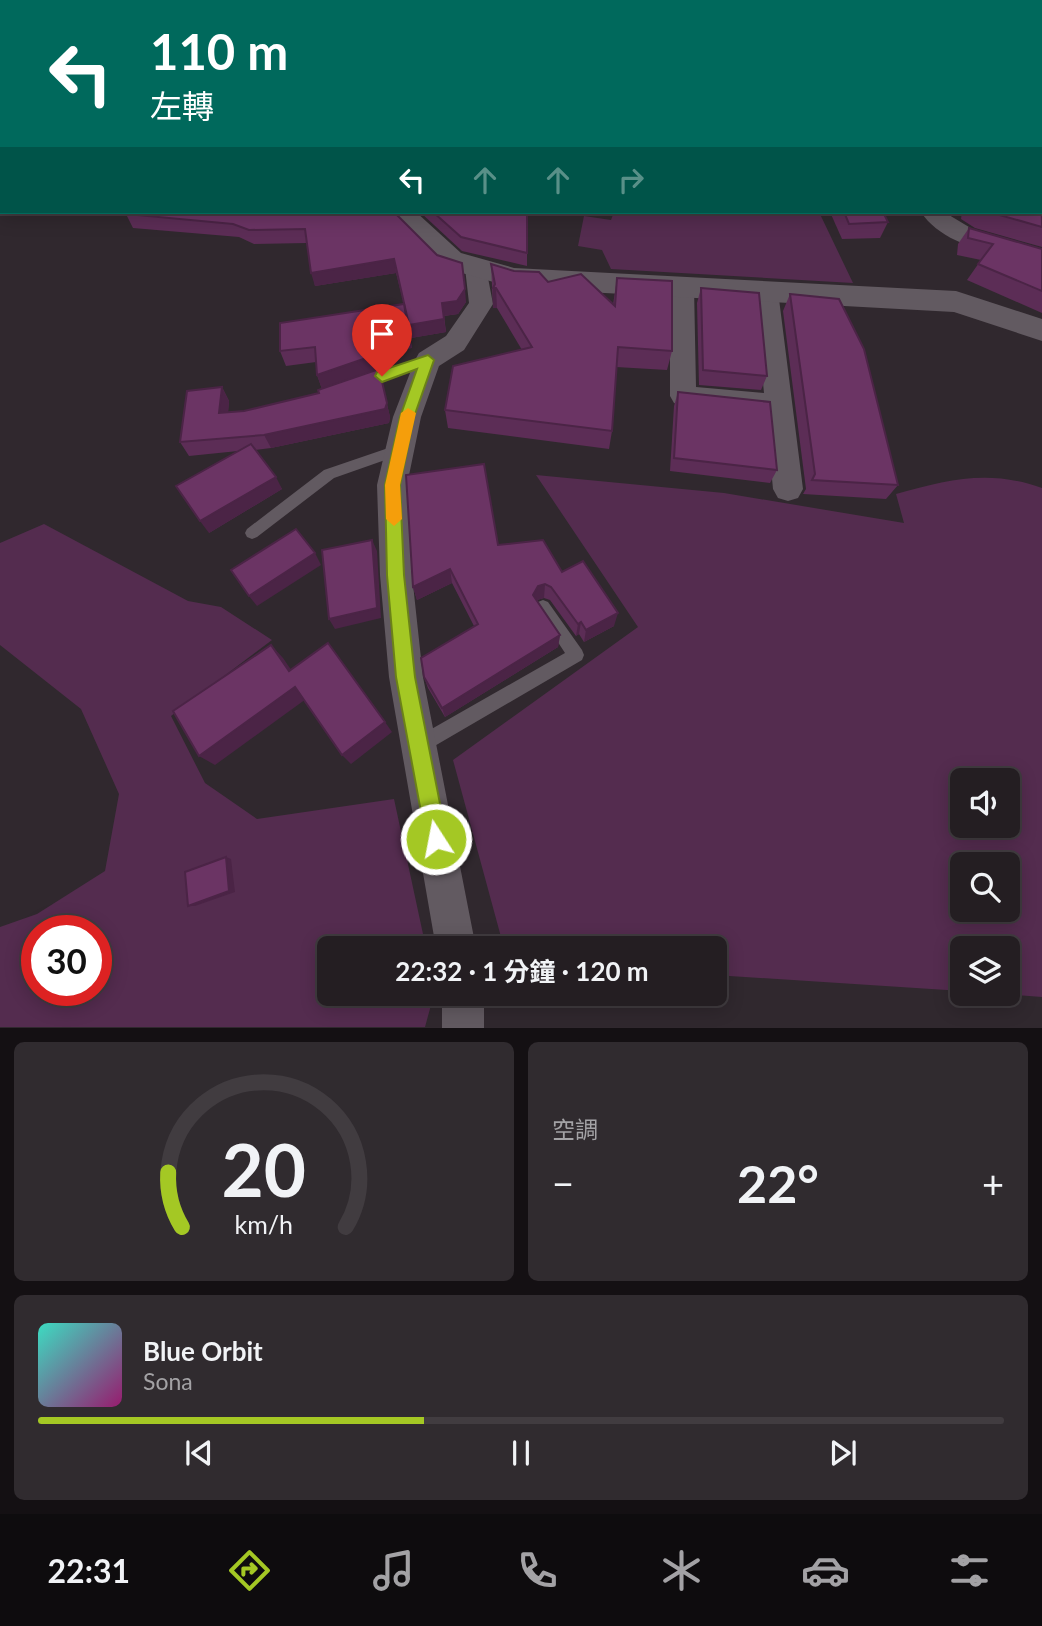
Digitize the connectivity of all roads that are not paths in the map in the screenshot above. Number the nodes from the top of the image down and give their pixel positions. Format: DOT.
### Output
graph roads {
  1 [pos="402,214"];
  2 [pos="933,214"];
  3 [pos="1042,258"];
  4 [pos="477,268"];
  5 [pos="682,286"];
  6 [pos="766,291"];
  7 [pos="1042,330"];
  8 [pos="428,360"];
  9 [pos="351,387"];
  10 [pos="779,405"];
  11 [pos="400,449"];
  12 [pos="788,489"];
  13 [pos="252,533"];
  14 [pos="543,607"];
  15 [pos="418,746"];
  16 [pos="454,936"];
  17 [pos="463,1006"];
  18 [pos="463,1027"];
  1 -- 4 [label="street"];
  2 -- 3 [label="street"];
  4 -- 5 [label="street"];
  4 -- 8 [label="street"];
  5 -- 6 [label="street"];
  5 -- 10 [label="street"];
  6 -- 7 [label="street"];
  6 -- 10 [label="street"];
  8 -- 9 [label="lane"];
  8 -- 11 [label="street"];
  10 -- 12 [label="street"];
  11 -- 13 [label="lane"];
  11 -- 15 [label="street"];
  14 -- 15 [label="lane"];
  15 -- 16 [label="street"];
  17 -- 18 [label="street"];
}
